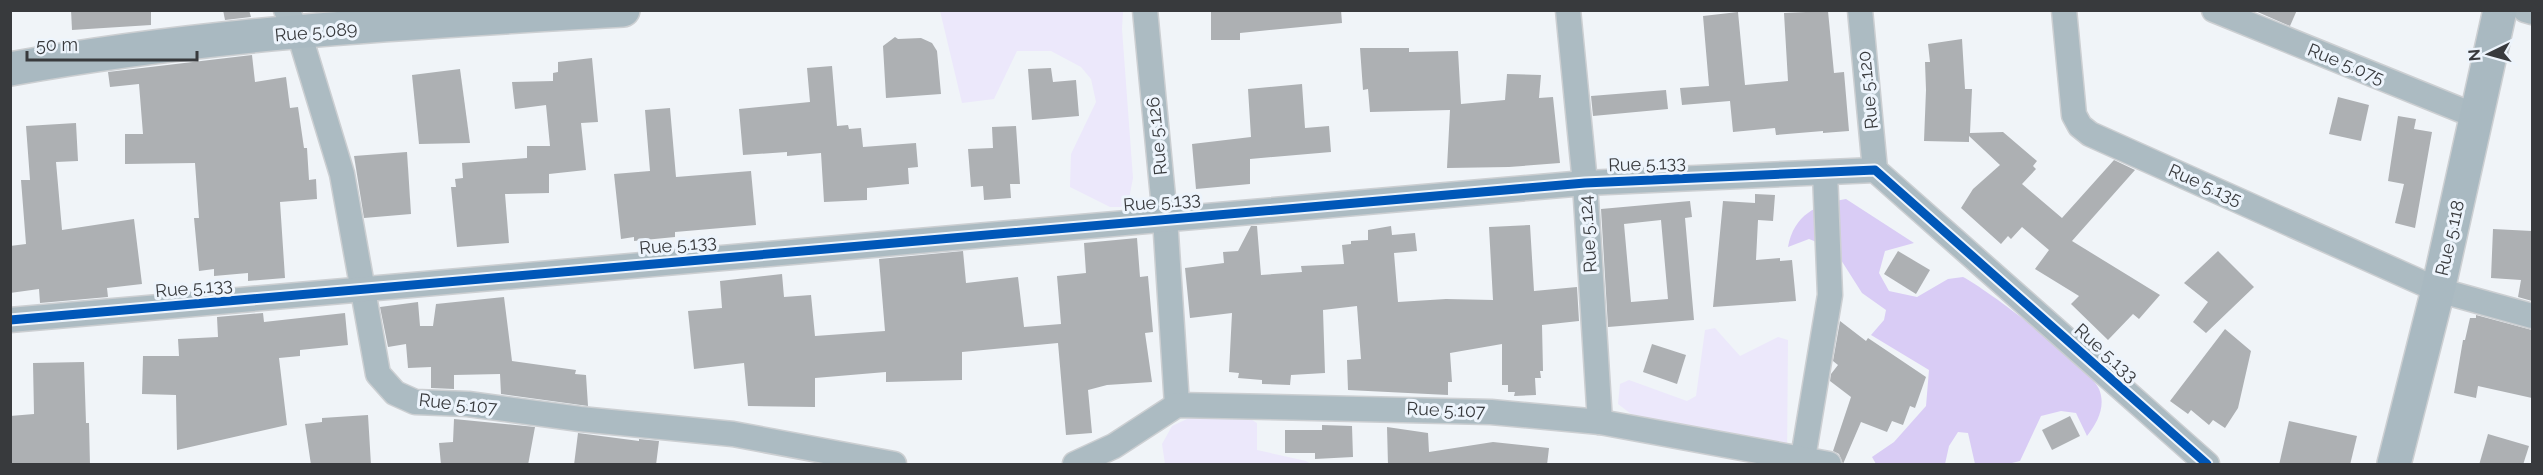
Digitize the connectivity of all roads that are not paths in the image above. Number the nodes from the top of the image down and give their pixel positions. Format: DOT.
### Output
graph roads {
  1 [pos="623,10"];
  2 [pos="1145,10"];
  3 [pos="1568,10"];
  4 [pos="1860,10"];
  5 [pos="2064,10"];
  6 [pos="2214,10"];
  7 [pos="2500,10"];
  8 [pos="2525,10"];
  9 [pos="2532,12"];
  10 [pos="292,22"];
  11 [pos="10,69"];
  12 [pos="2478,117"];
  13 [pos="1875,170"];
  14 [pos="1825,173"];
  15 [pos="1585,183"];
  16 [pos="1165,218"];
  17 [pos="2438,290"];
  18 [pos="362,291"];
  19 [pos="2532,316"];
  20 [pos="10,320"];
  21 [pos="1177,405"];
  22 [pos="1600,422"];
  23 [pos="1803,458"];
  24 [pos="894,465"];
  25 [pos="1075,465"];
  26 [pos="1829,465"];
  27 [pos="2207,465"];
  28 [pos="2394,465"];
  1 -- 10 [label="street, Rue 5.089"];
  2 -- 16 [label="street, Rue 5.126"];
  3 -- 15 [label="street, Rue 5.124"];
  4 -- 13 [label="street, Rue 5.120"];
  5 -- 17 [label="street, Rue 5.135"];
  6 -- 12 [label="street, Rue 5.075"];
  7 -- 12 [label="street, Rue 5.118"];
  8 -- 9 [label="street"];
  10 -- 11 [label="street, Rue 5.089"];
  10 -- 18 [label="street, Rue 5.107"];
  12 -- 17 [label="street, Rue 5.118"];
  13 -- 14 [label="street, Rue 5.133"];
  13 -- 27 [label="street, Rue 5.133"];
  14 -- 15 [label="street, Rue 5.133"];
  14 -- 23 [label="street"];
  15 -- 16 [label="street, Rue 5.133"];
  15 -- 22 [label="street, Rue 5.124"];
  16 -- 18 [label="street, Rue 5.133"];
  16 -- 21 [label="street, Rue 5.126"];
  17 -- 19 [label="street, Rue 5.135"];
  17 -- 28 [label="street, Rue 5.118"];
  18 -- 20 [label="street, Rue 5.133"];
  18 -- 24 [label="street, Rue 5.107"];
  21 -- 22 [label="street, Rue 5.107"];
  21 -- 25 [label="street"];
  22 -- 23 [label="street, Rue 5.107"];
  23 -- 26 [label="street, Rue 5.107"];
}
